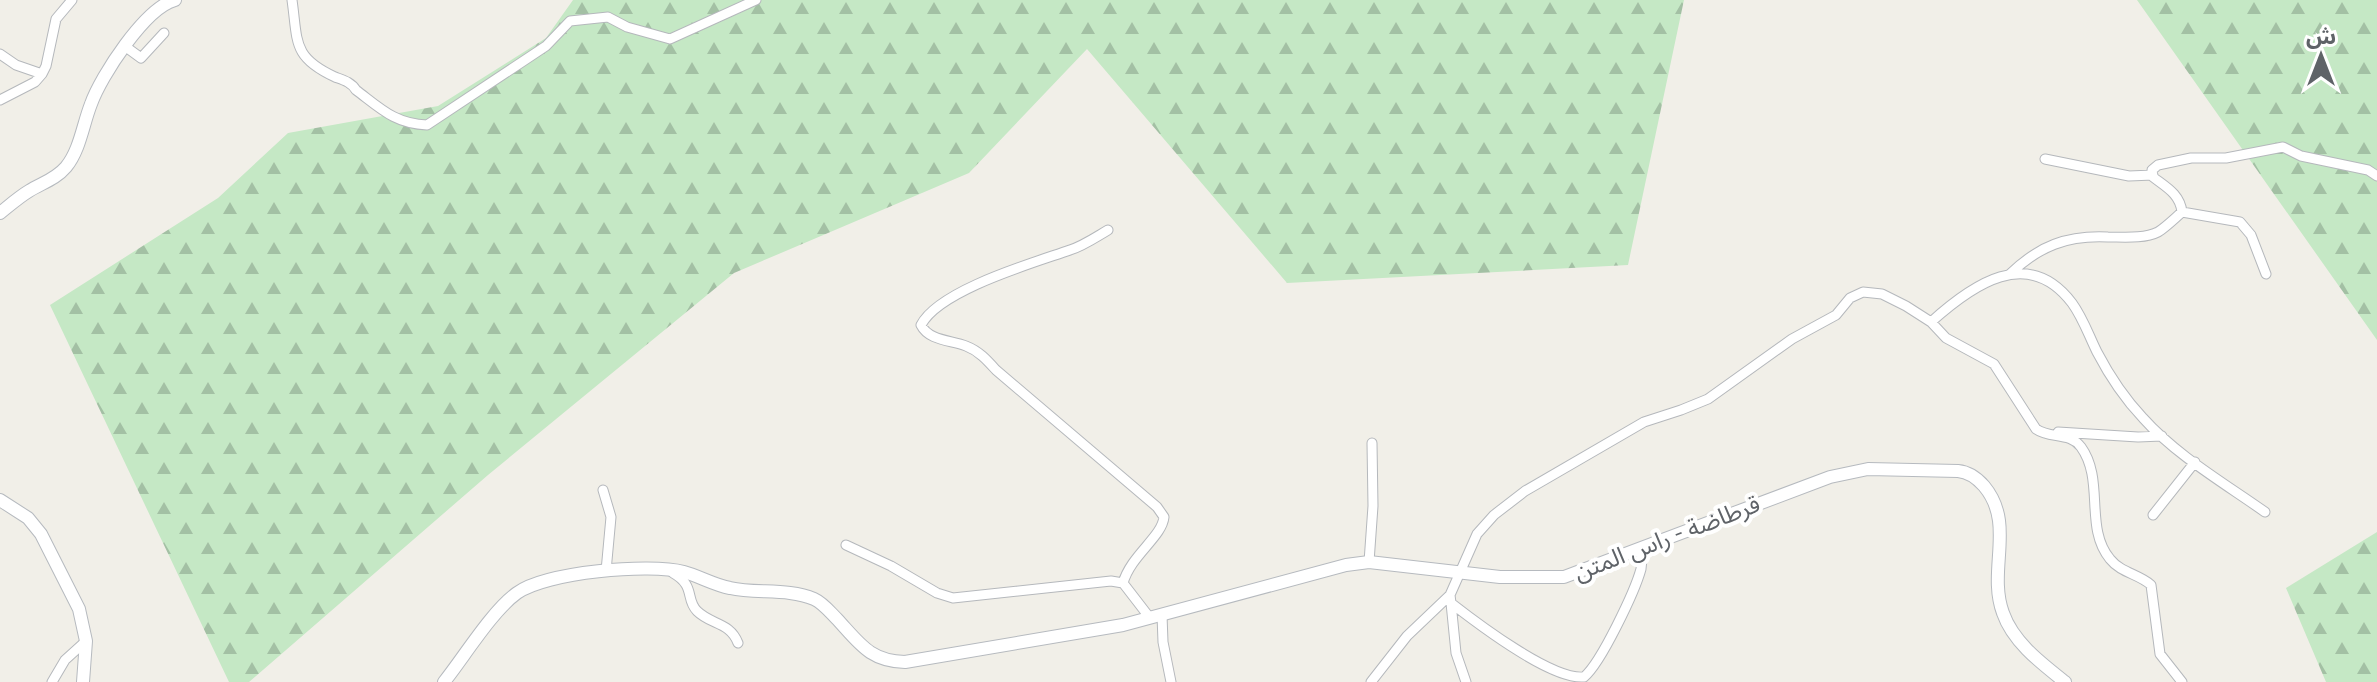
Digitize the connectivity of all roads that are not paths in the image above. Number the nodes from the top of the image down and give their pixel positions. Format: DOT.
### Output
graph roads {
  1 [pos="72,0"];
  2 [pos="175,0"];
  3 [pos="292,0"];
  4 [pos="756,0"];
  5 [pos="164,33"];
  6 [pos="126,47"];
  7 [pos="0,54"];
  8 [pos="42,74"];
  9 [pos="0,100"];
  10 [pos="2045,159"];
  11 [pos="2153,175"];
  12 [pos="2377,176"];
  13 [pos="2182,212"];
  14 [pos="0,213"];
  15 [pos="1108,230"];
  16 [pos="2010,274"];
  17 [pos="2266,274"];
  18 [pos="1931,322"];
  19 [pos="2047,434"];
  20 [pos="2162,436"];
  21 [pos="1372,443"];
  22 [pos="2195,462"];
  23 [pos="603,490"];
  24 [pos="0,500"];
  25 [pos="2265,512"];
  26 [pos="2153,515"];
  27 [pos="846,545"];
  28 [pos="1641,549"];
  29 [pos="1369,562"];
  30 [pos="666,570"];
  31 [pos="606,571"];
  32 [pos="1462,572"];
  33 [pos="1123,583"];
  34 [pos="1450,599"];
  35 [pos="1156,616"];
  36 [pos="86,641"];
  37 [pos="738,643"];
  38 [pos="52,682"];
  39 [pos="83,682"];
  40 [pos="444,682"];
  41 [pos="1171,682"];
  42 [pos="1371,682"];
  43 [pos="1466,682"];
  44 [pos="2065,682"];
  45 [pos="2182,682"];
  1 -- 8 [label="street"];
  2 -- 6 [label="main road"];
  3 -- 4 [label="street"];
  5 -- 6 [label="street"];
  6 -- 14 [label="main road"];
  7 -- 8 [label="street"];
  8 -- 9 [label="street"];
  10 -- 11 [label="street"];
  11 -- 12 [label="street"];
  11 -- 13 [label="street"];
  13 -- 16 [label="street"];
  13 -- 17 [label="street"];
  15 -- 33 [label="street"];
  16 -- 18 [label="street"];
  16 -- 20 [label="street"];
  18 -- 19 [label="street"];
  18 -- 32 [label="street"];
  19 -- 20 [label="street"];
  19 -- 45 [label="street"];
  20 -- 22 [label="street"];
  21 -- 29 [label="street"];
  22 -- 25 [label="street"];
  22 -- 26 [label="street"];
  23 -- 31 [label="street"];
  24 -- 36 [label="main road"];
  27 -- 33 [label="street"];
  28 -- 32 [label="main road, قرطاضة - راس المتن"];
  28 -- 34 [label="street"];
  28 -- 44 [label="main road, قرطاضة - راس المتن"];
  29 -- 32 [label="main road, قرطاضة - راس المتن"];
  29 -- 35 [label="main road, قرطاضة - راس المتن"];
  30 -- 31 [label="main road, قرطاضة - راس المتن"];
  30 -- 35 [label="main road, قرطاضة - راس المتن"];
  30 -- 37 [label="street"];
  31 -- 40 [label="main road, قرطاضة - راس المتن"];
  32 -- 34 [label="street"];
  33 -- 35 [label="street"];
  34 -- 42 [label="street"];
  34 -- 43 [label="street"];
  35 -- 41 [label="street"];
  36 -- 38 [label="street"];
  36 -- 39 [label="main road"];
}
